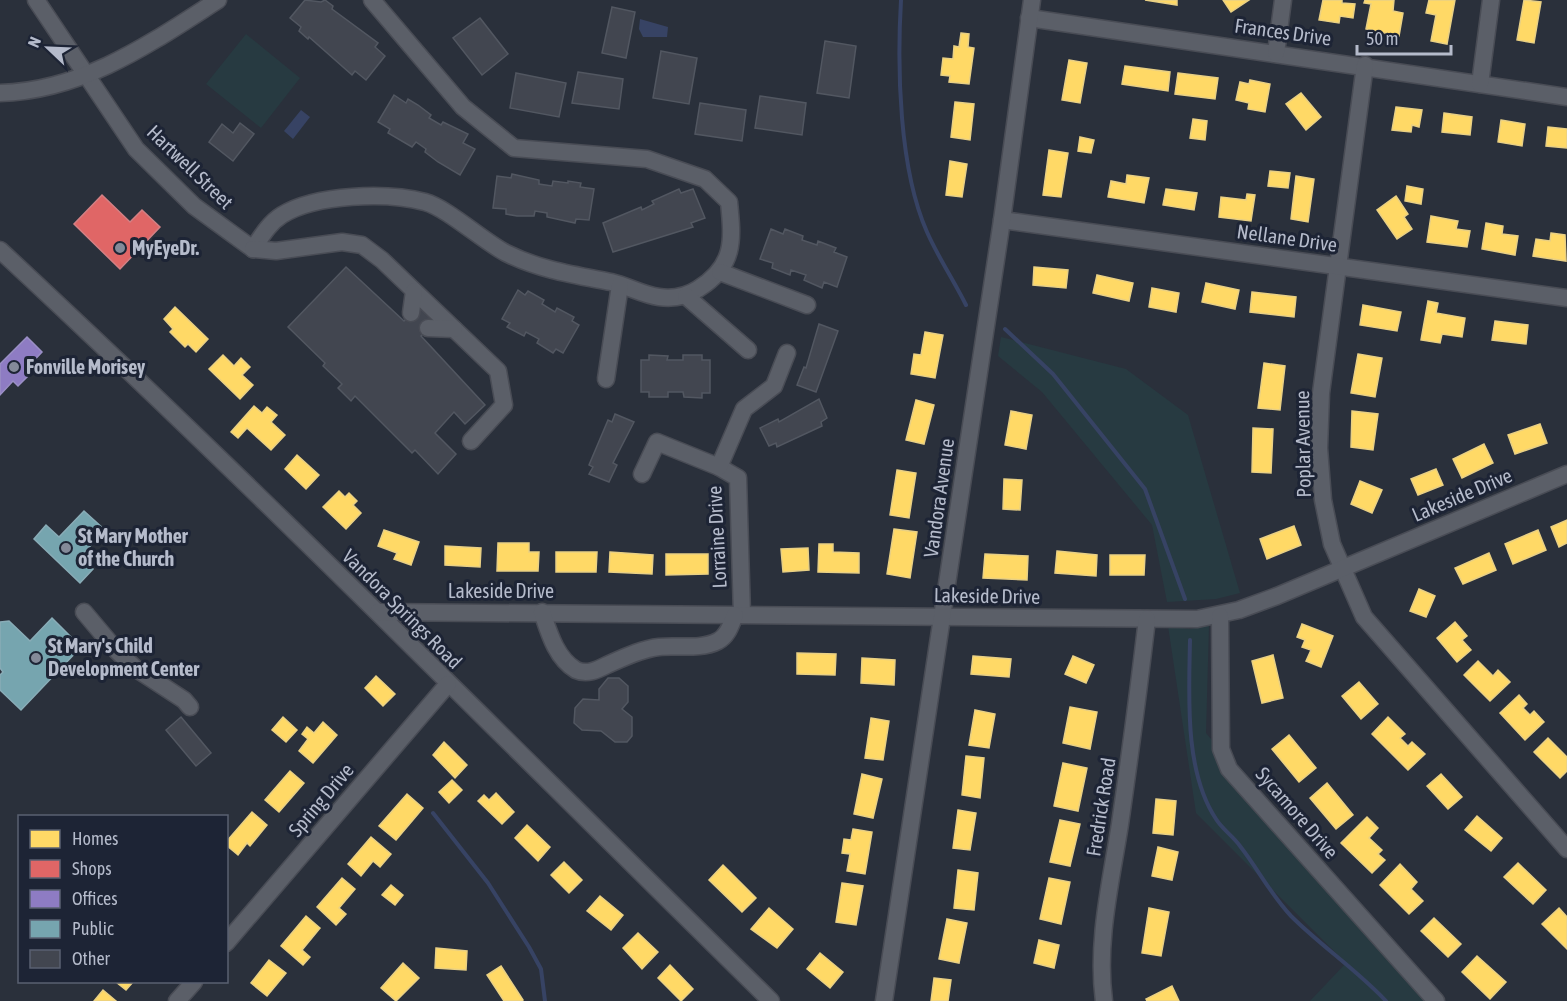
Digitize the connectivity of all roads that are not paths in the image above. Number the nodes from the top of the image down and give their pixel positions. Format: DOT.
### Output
graph roads {
  1 [pos="36,0"];
  2 [pos="218,0"];
  3 [pos="372,0"];
  4 [pos="1032,0"];
  5 [pos="1283,0"];
  6 [pos="1491,0"];
  7 [pos="1029,18"];
  8 [pos="1276,53"];
  9 [pos="1365,65"];
  10 [pos="87,75"];
  11 [pos="1480,84"];
  12 [pos="0,93"];
  13 [pos="1567,97"];
  14 [pos="1002,220"];
  15 [pos="253,249"];
  16 [pos="0,250"];
  17 [pos="1337,266"];
  18 [pos="720,272"];
  19 [pos="620,285"];
  20 [pos="414,291"];
  21 [pos="687,296"];
  22 [pos="1567,298"];
  23 [pos="807,305"];
  24 [pos="411,313"];
  25 [pos="428,328"];
  26 [pos="454,329"];
  27 [pos="748,350"];
  28 [pos="788,353"];
  29 [pos="606,379"];
  30 [pos="471,441"];
  31 [pos="719,467"];
  32 [pos="642,474"];
  33 [pos="1567,474"];
  34 [pos="1341,568"];
  35 [pos="84,612"];
  36 [pos="378,612"];
  37 [pos="542,612"];
  38 [pos="739,615"];
  39 [pos="943,616"];
  40 [pos="1220,616"];
  41 [pos="1147,619"];
  42 [pos="448,684"];
  43 [pos="190,707"];
  44 [pos="1567,849"];
  45 [pos="228,942"];
  46 [pos="192,983"];
  47 [pos="177,1001"];
  48 [pos="771,1001"];
  49 [pos="884,1001"];
  50 [pos="1104,1001"];
  51 [pos="1436,1001"];
  1 -- 10 [label="street, Hartwell Street"];
  2 -- 10 [label="street"];
  3 -- 18 [label="street"];
  4 -- 7 [label="street, Vandora Avenue"];
  5 -- 8 [label="street"];
  6 -- 11 [label="street"];
  7 -- 8 [label="street, Frances Drive"];
  7 -- 14 [label="street, Vandora Avenue"];
  8 -- 9 [label="street, Frances Drive"];
  9 -- 11 [label="street, Frances Drive"];
  9 -- 17 [label="street, Poplar Avenue"];
  10 -- 12 [label="street"];
  10 -- 15 [label="street, Hartwell Street"];
  11 -- 13 [label="street, Frances Drive"];
  14 -- 17 [label="street, Nellane Drive"];
  14 -- 39 [label="street, Vandora Avenue"];
  15 -- 19 [label="street"];
  15 -- 20 [label="street"];
  16 -- 36 [label="street, Vandora Springs Road"];
  17 -- 22 [label="street, Nellane Drive"];
  17 -- 34 [label="street, Poplar Avenue"];
  18 -- 21 [label="street"];
  18 -- 23 [label="street"];
  19 -- 21 [label="street"];
  19 -- 29 [label="street"];
  20 -- 24 [label="street"];
  20 -- 26 [label="street"];
  21 -- 27 [label="street"];
  25 -- 26 [label="street"];
  26 -- 30 [label="street"];
  28 -- 31 [label="street"];
  31 -- 32 [label="street"];
  31 -- 38 [label="street, Lorraine Drive"];
  33 -- 34 [label="street, Lakeside Drive"];
  34 -- 40 [label="street, Lakeside Drive"];
  34 -- 44 [label="street, Poplar Avenue"];
  35 -- 43 [label="street"];
  36 -- 37 [label="street, Lakeside Drive"];
  36 -- 42 [label="street, Vandora Springs Road"];
  37 -- 38 [label="street, Lakeside Drive"];
  37 -- 38 [label="street"];
  38 -- 39 [label="street, Lakeside Drive"];
  39 -- 41 [label="street, Lakeside Drive"];
  39 -- 49 [label="street, Vandora Avenue"];
  40 -- 41 [label="street, Lakeside Drive"];
  40 -- 51 [label="street, Sycamore Drive"];
  41 -- 50 [label="street, Fredrick Road"];
  42 -- 45 [label="street, Spring Drive"];
  42 -- 48 [label="street, Vandora Springs Road"];
  46 -- 47 [label="street"];
}
